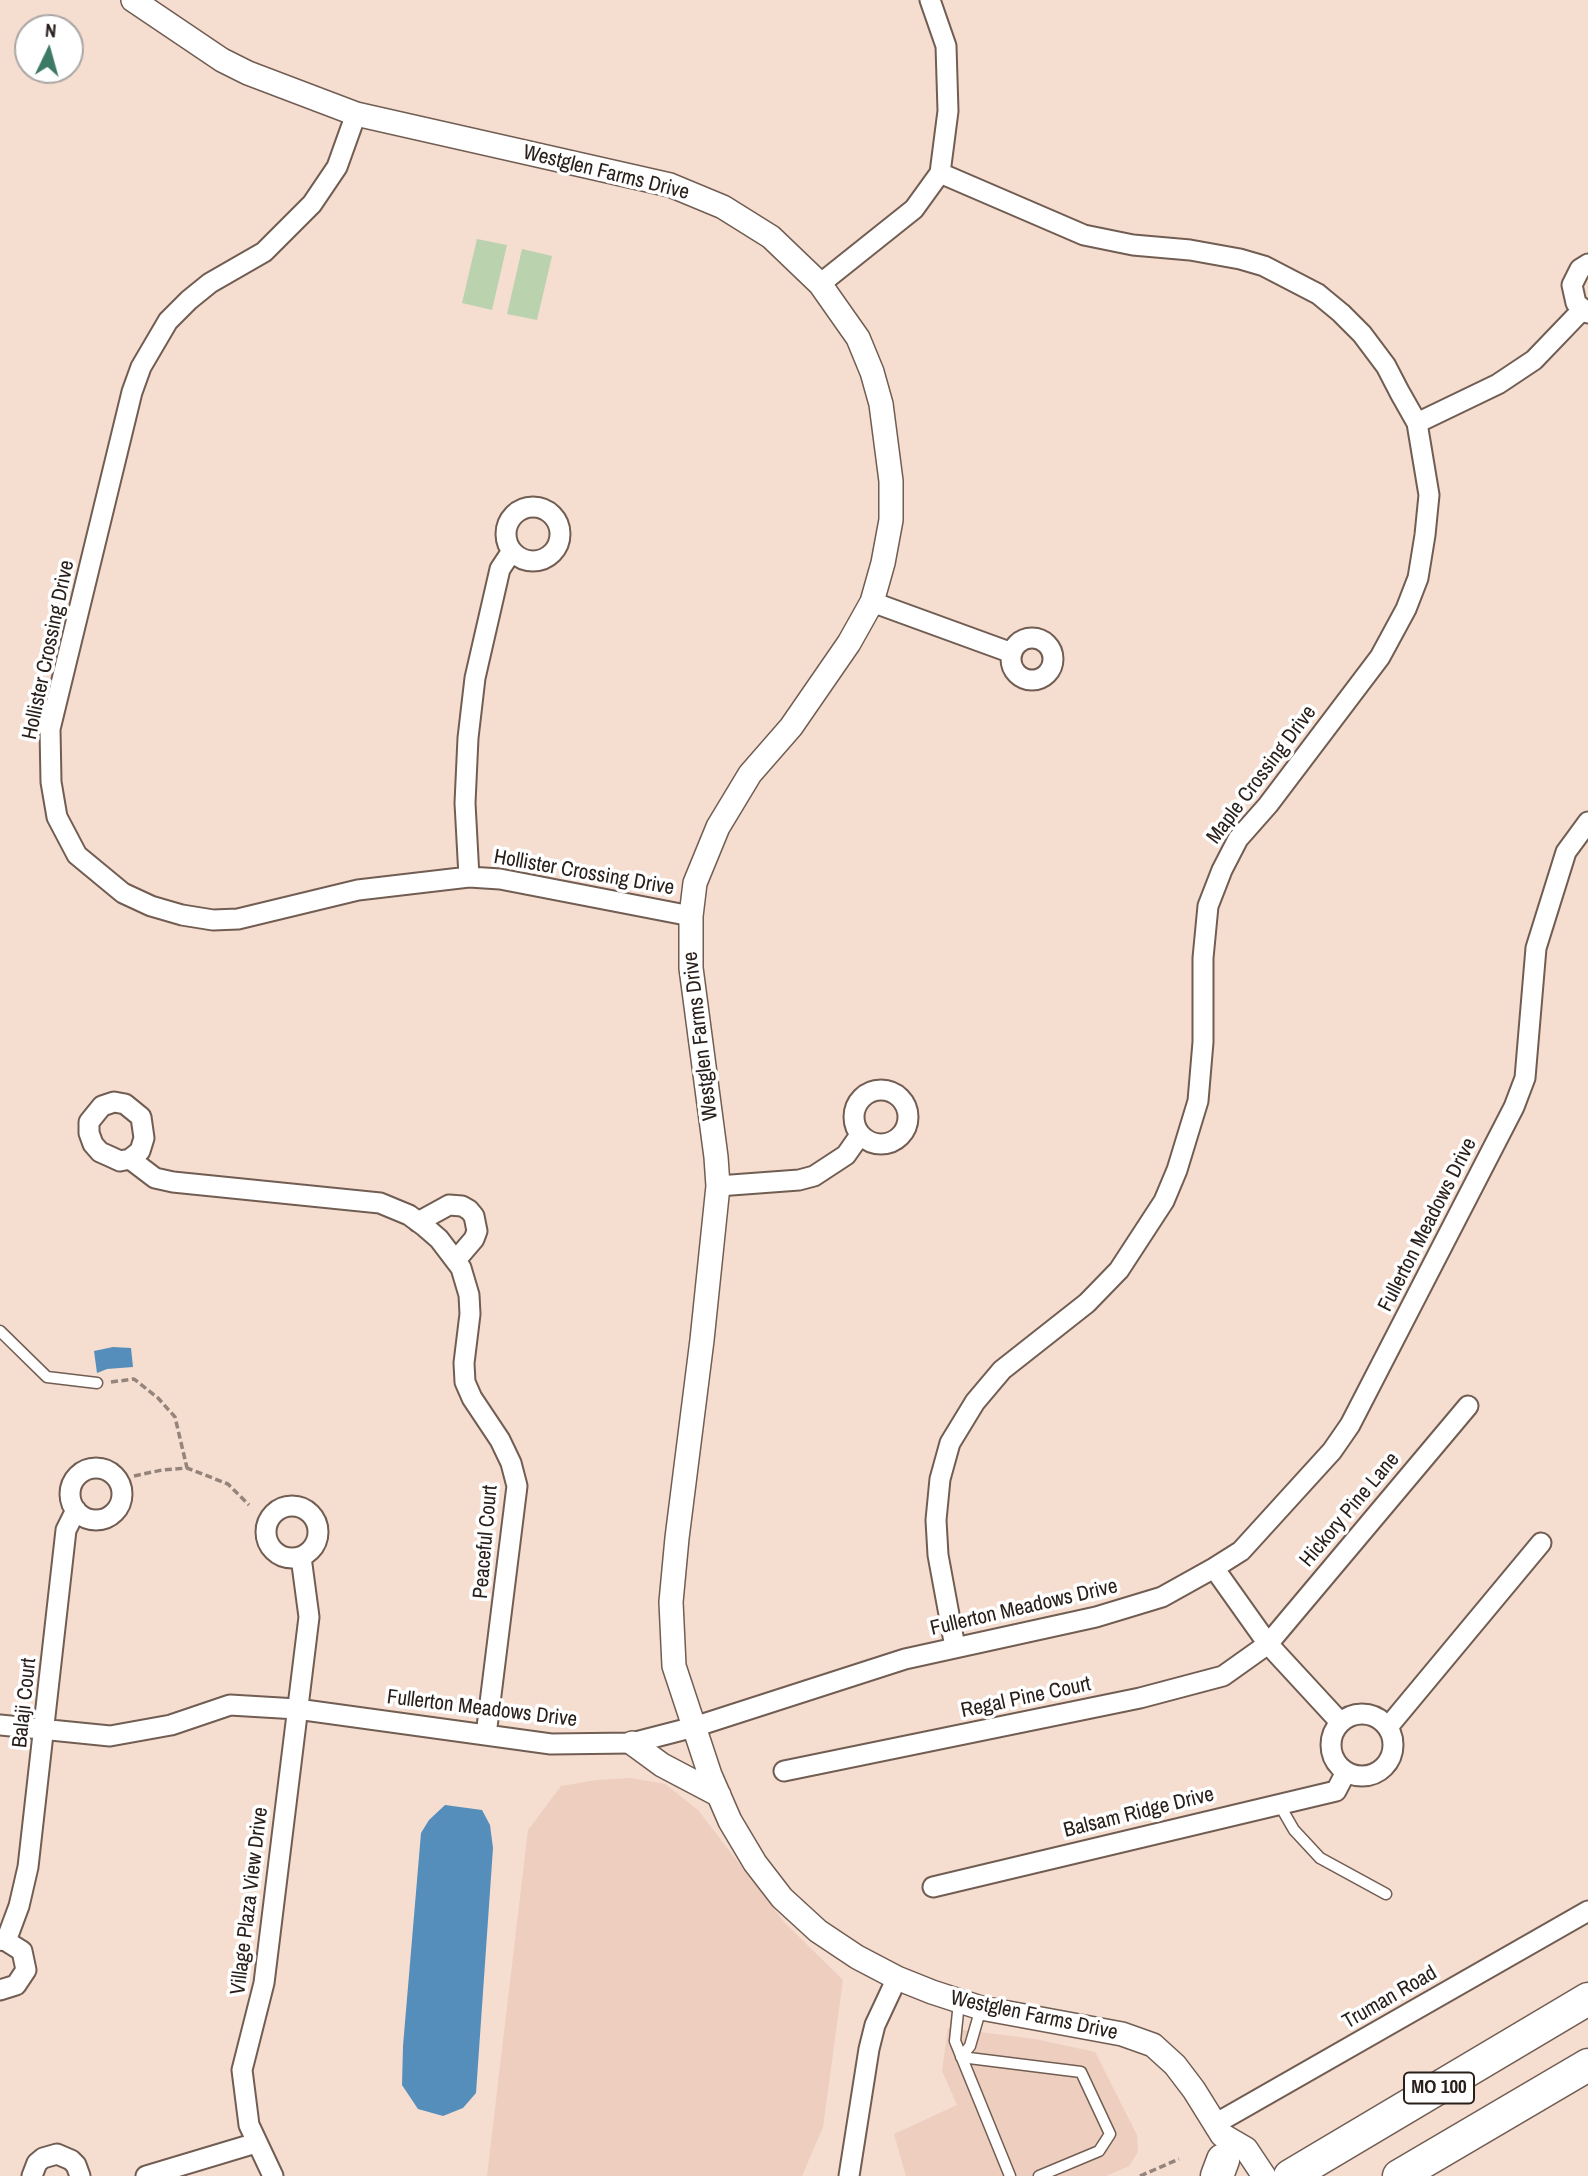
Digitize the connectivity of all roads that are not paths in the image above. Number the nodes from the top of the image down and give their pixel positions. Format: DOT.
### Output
graph roads {
  1 [pos="133,0"];
  2 [pos="930,0"];
  3 [pos="356,114"];
  4 [pos="940,173"];
  5 [pos="1588,264"];
  6 [pos="820,284"];
  7 [pos="1585,311"];
  8 [pos="1417,423"];
  9 [pos="512,551"];
  10 [pos="872,602"];
  11 [pos="1012,653"];
  12 [pos="1588,822"];
  13 [pos="469,877"];
  14 [pos="691,916"];
  15 [pos="860,1135"];
  16 [pos="130,1159"];
  17 [pos="718,1186"];
  18 [pos="418,1222"];
  19 [pos="456,1260"];
  20 [pos="0,1331"];
  21 [pos="97,1383"];
  22 [pos="1468,1406"];
  23 [pos="76,1510"];
  24 [pos="1541,1543"];
  25 [pos="301,1557"];
  26 [pos="1214,1568"];
  27 [pos="1268,1644"];
  28 [pos="955,1647"];
  29 [pos="297,1709"];
  30 [pos="1340,1722"];
  31 [pos="0,1725"];
  32 [pos="694,1727"];
  33 [pos="1388,1727"];
  34 [pos="45,1731"];
  35 [pos="486,1735"];
  36 [pos="632,1743"];
  37 [pos="784,1771"];
  38 [pos="1346,1772"];
  39 [pos="719,1795"];
  40 [pos="1279,1803"];
  41 [pos="933,1887"];
  42 [pos="1386,1894"];
  43 [pos="1588,1911"];
  44 [pos="3,1941"];
  45 [pos="897,1978"];
  46 [pos="0,1990"];
  47 [pos="1588,1999"];
  48 [pos="970,2005"];
  49 [pos="961,2057"];
  50 [pos="1588,2065"];
  51 [pos="256,2143"];
  52 [pos="1222,2154"];
  53 [pos="32,2176"];
  54 [pos="80,2176"];
  55 [pos="146,2176"];
  56 [pos="273,2176"];
  57 [pos="849,2176"];
  58 [pos="1010,2176"];
  59 [pos="1039,2176"];
  60 [pos="1264,2176"];
  61 [pos="1290,2176"];
  62 [pos="1399,2176"];
  1 -- 3 [label="street, Westglen Farms Drive"];
  2 -- 4 [label="street"];
  3 -- 6 [label="street, Westglen Farms Drive"];
  3 -- 13 [label="street, Hollister Crossing Drive"];
  4 -- 6 [label="street"];
  4 -- 8 [label="street, Maple Crossing Drive"];
  5 -- 7 [label="street"];
  6 -- 10 [label="street, Westglen Farms Drive"];
  7 -- 8 [label="street"];
  8 -- 28 [label="street, Maple Crossing Drive"];
  9 -- 13 [label="street"];
  10 -- 11 [label="street"];
  10 -- 14 [label="street, Westglen Farms Drive"];
  12 -- 26 [label="street, Fullerton Meadows Drive"];
  13 -- 14 [label="street, Hollister Crossing Drive"];
  14 -- 17 [label="street, Westglen Farms Drive"];
  15 -- 17 [label="street"];
  16 -- 18 [label="street, Peaceful Court"];
  17 -- 32 [label="street, Westglen Farms Drive"];
  18 -- 19 [label="street, Peaceful Court"];
  18 -- 19 [label="street"];
  19 -- 35 [label="street, Peaceful Court"];
  20 -- 21 [label="lane"];
  22 -- 27 [label="street, Hickory Pine Lane"];
  23 -- 34 [label="street, Balaji Court"];
  24 -- 33 [label="street"];
  25 -- 29 [label="street, Village Plaza View Drive"];
  26 -- 27 [label="street"];
  26 -- 28 [label="street, Fullerton Meadows Drive"];
  27 -- 30 [label="street"];
  27 -- 37 [label="street, Regal Pine Court"];
  28 -- 32 [label="street, Fullerton Meadows Drive"];
  29 -- 34 [label="street, Fullerton Meadows Drive"];
  29 -- 35 [label="street, Fullerton Meadows Drive"];
  29 -- 51 [label="street, Village Plaza View Drive"];
  30 -- 33 [label="street"];
  30 -- 38 [label="street"];
  31 -- 34 [label="street, Fullerton Meadows Drive"];
  32 -- 36 [label="street, Fullerton Meadows Drive"];
  32 -- 39 [label="street, Westglen Farms Drive"];
  33 -- 38 [label="street"];
  34 -- 44 [label="street, Balaji Court"];
  35 -- 36 [label="street, Fullerton Meadows Drive"];
  36 -- 39 [label="street"];
  38 -- 40 [label="street, Balsam Ridge Drive"];
  39 -- 45 [label="street, Westglen Farms Drive"];
  40 -- 41 [label="street, Balsam Ridge Drive"];
  40 -- 42 [label="lane"];
  43 -- 52 [label="street, Truman Road"];
  44 -- 46 [label="street, Balaji Court"];
  45 -- 48 [label="street, Westglen Farms Drive"];
  45 -- 57 [label="street"];
  47 -- 61 [label="highway, MO 100"];
  48 -- 49 [label="lane"];
  48 -- 49 [label="lane"];
  48 -- 52 [label="street, Westglen Farms Drive"];
  49 -- 58 [label="lane"];
  49 -- 59 [label="lane"];
  50 -- 62 [label="highway, MO 100"];
  51 -- 55 [label="street"];
  51 -- 56 [label="street, Village Plaza View Drive"];
  52 -- 60 [label="street, Westglen Farms Drive"];
  53 -- 54 [label="street"];
}
